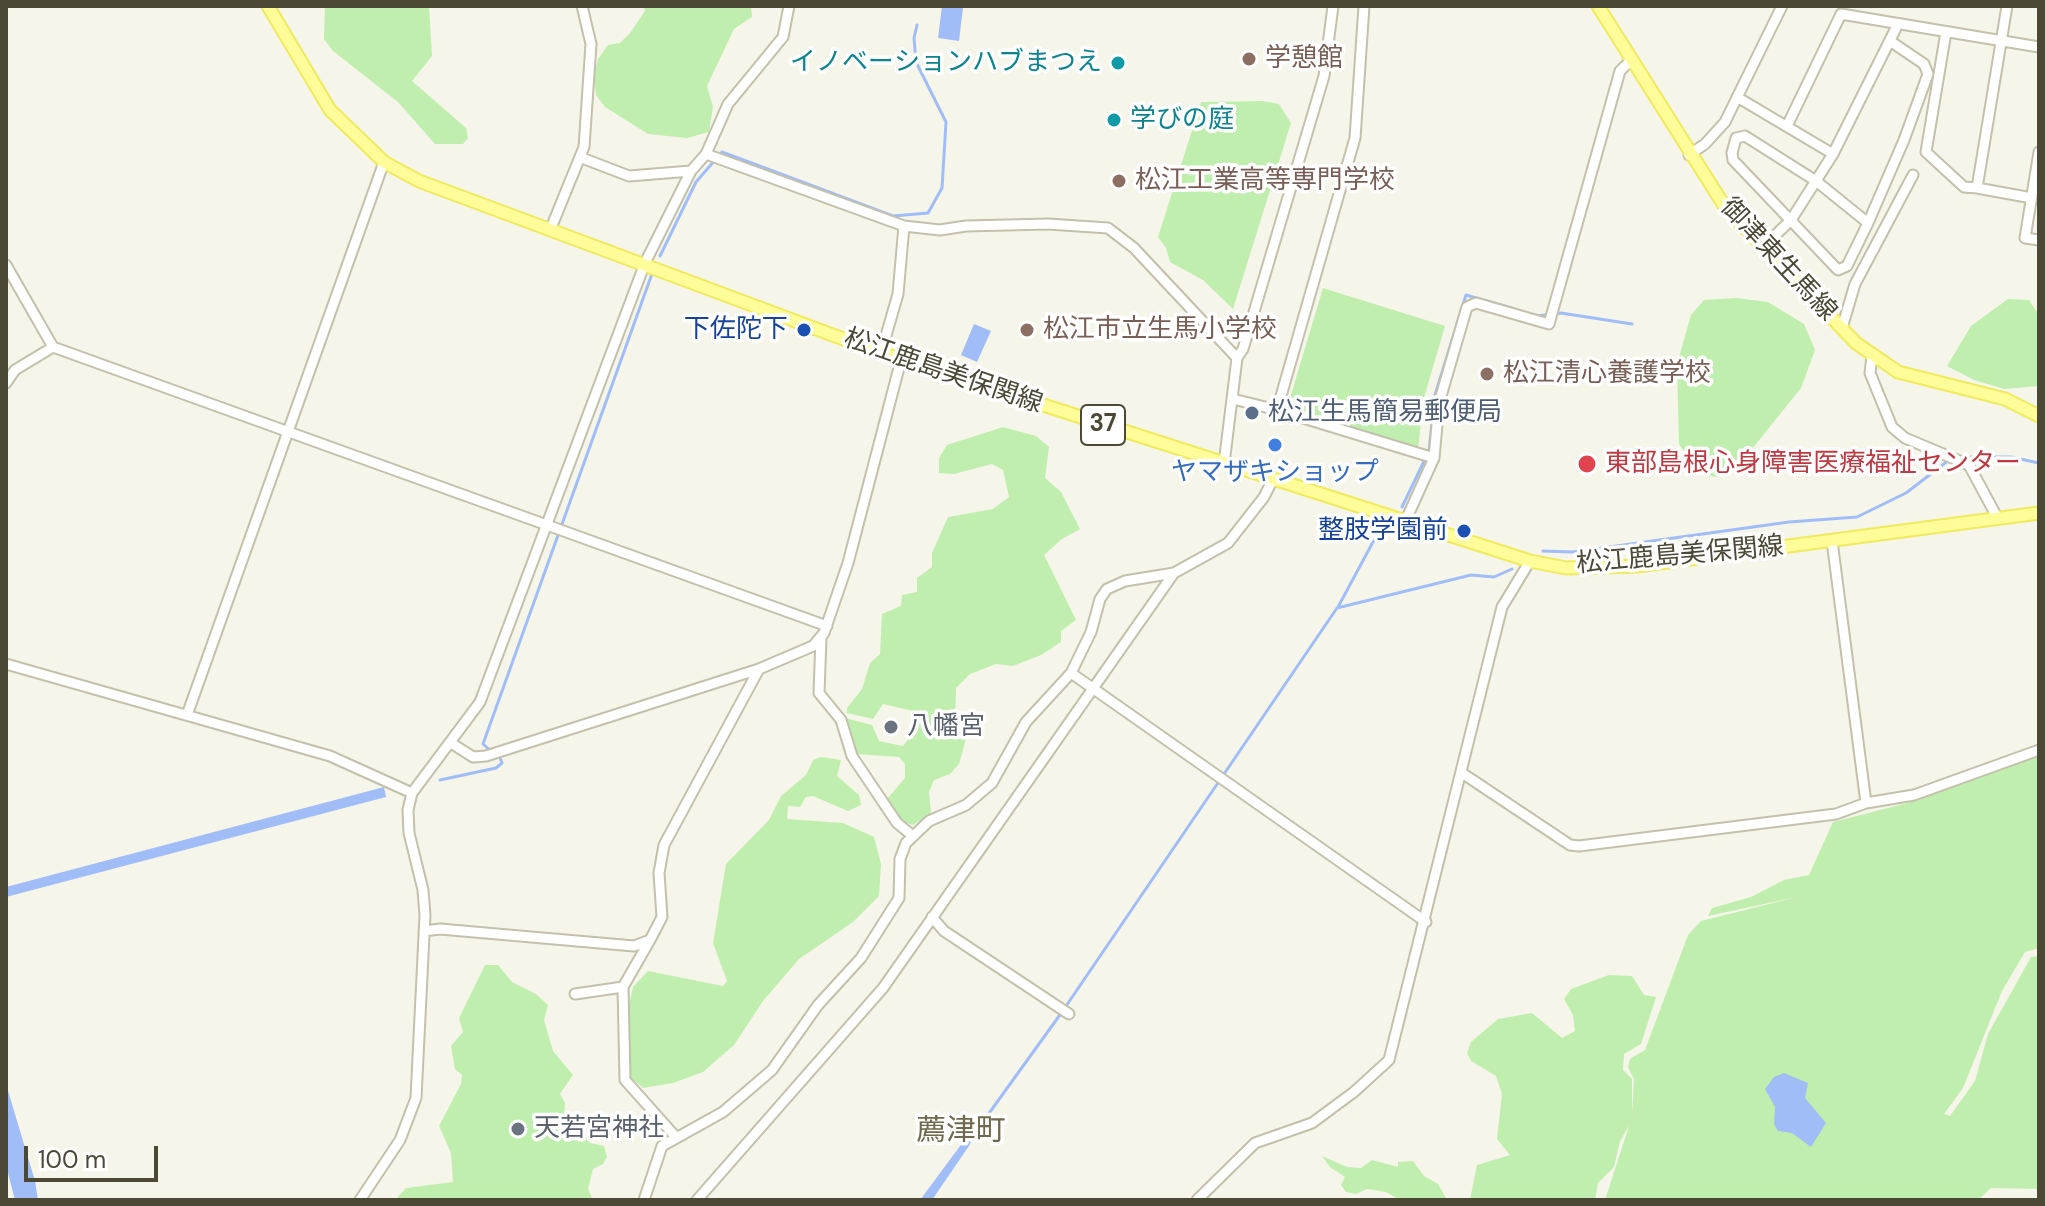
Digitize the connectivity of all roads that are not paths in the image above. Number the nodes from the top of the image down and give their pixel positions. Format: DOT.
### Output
graph roads {
  1 [pos="268,6"];
  2 [pos="582,6"];
  3 [pos="789,6"];
  4 [pos="1333,6"];
  5 [pos="1364,6"];
  6 [pos="1598,6"];
  7 [pos="1782,6"];
  8 [pos="2007,6"];
  9 [pos="1898,24"];
  10 [pos="1946,32"];
  11 [pos="1890,41"];
  12 [pos="2001,41"];
  13 [pos="2039,47"];
  14 [pos="1630,61"];
  15 [pos="1737,97"];
  16 [pos="1787,126"];
  17 [pos="2039,152"];
  18 [pos="706,154"];
  19 [pos="1833,154"];
  20 [pos="1689,155"];
  21 [pos="582,158"];
  22 [pos="384,162"];
  23 [pos="691,171"];
  24 [pos="1913,175"];
  25 [pos="1816,181"];
  26 [pos="1977,188"];
  27 [pos="2032,198"];
  28 [pos="1791,220"];
  29 [pos="1868,223"];
  30 [pos="904,226"];
  31 [pos="551,228"];
  32 [pos="2039,240"];
  33 [pos="1762,248"];
  34 [pos="645,263"];
  35 [pos="6,265"];
  36 [pos="1842,328"];
  37 [pos="53,347"];
  38 [pos="881,353"];
  39 [pos="1872,356"];
  40 [pos="1237,358"];
  41 [pos="901,360"];
  42 [pos="6,383"];
  43 [pos="1233,399"];
  44 [pos="1277,410"];
  45 [pos="2039,416"];
  46 [pos="290,432"];
  47 [pos="1430,456"];
  48 [pos="1224,464"];
  49 [pos="1273,479"];
  50 [pos="2039,513"];
  51 [pos="1998,519"];
  52 [pos="1405,522"];
  53 [pos="547,524"];
  54 [pos="1832,541"];
  55 [pos="1530,561"];
  56 [pos="1174,573"];
  57 [pos="827,626"];
  58 [pos="821,638"];
  59 [pos="6,664"];
  60 [pos="759,669"];
  61 [pos="1071,673"];
  62 [pos="1093,689"];
  63 [pos="187,715"];
  64 [pos="451,743"];
  65 [pos="2039,750"];
  66 [pos="1462,773"];
  67 [pos="412,793"];
  68 [pos="1866,803"];
  69 [pos="913,836"];
  70 [pos="932,917"];
  71 [pos="1426,922"];
  72 [pos="424,931"];
  73 [pos="650,940"];
  74 [pos="623,987"];
  75 [pos="575,994"];
  76 [pos="1069,1014"];
  77 [pos="675,1136"];
  78 [pos="360,1200"];
  79 [pos="644,1200"];
  80 [pos="697,1200"];
  81 [pos="1197,1200"];
  1 -- 22 [label="main road, 松江鹿島美保関線 / 37"];
  2 -- 21 [label="street"];
  3 -- 18 [label="street"];
  4 -- 40 [label="street"];
  5 -- 44 [label="street"];
  6 -- 14 [label="main road, 御津東生馬線"];
  7 -- 15 [label="street"];
  8 -- 12 [label="street"];
  9 -- 10 [label="street"];
  9 -- 11 [label="street"];
  9 -- 16 [label="street"];
  10 -- 12 [label="street"];
  10 -- 26 [label="street"];
  11 -- 19 [label="street"];
  11 -- 29 [label="street"];
  12 -- 13 [label="street"];
  12 -- 26 [label="street"];
  14 -- 20 [label="main road, 御津東生馬線"];
  14 -- 47 [label="street"];
  15 -- 16 [label="street"];
  15 -- 20 [label="street"];
  16 -- 19 [label="street"];
  17 -- 27 [label="street"];
  18 -- 23 [label="street"];
  18 -- 30 [label="street"];
  19 -- 25 [label="street"];
  20 -- 33 [label="main road, 御津東生馬線"];
  21 -- 23 [label="street"];
  21 -- 31 [label="street"];
  22 -- 31 [label="main road, 松江鹿島美保関線 / 37"];
  22 -- 46 [label="street"];
  23 -- 34 [label="street"];
  24 -- 36 [label="street"];
  25 -- 28 [label="street"];
  25 -- 28 [label="street"];
  25 -- 29 [label="street"];
  26 -- 27 [label="street"];
  27 -- 32 [label="street"];
  28 -- 29 [label="street"];
  28 -- 33 [label="street"];
  30 -- 38 [label="street"];
  30 -- 40 [label="street"];
  31 -- 34 [label="main road, 松江鹿島美保関線 / 37"];
  33 -- 36 [label="main road, 御津東生馬線"];
  34 -- 38 [label="main road, 松江鹿島美保関線 / 37"];
  34 -- 53 [label="street"];
  35 -- 37 [label="street"];
  36 -- 39 [label="main road, 御津東生馬線"];
  37 -- 42 [label="street"];
  37 -- 46 [label="street"];
  38 -- 41 [label="main road, 松江鹿島美保関線 / 37"];
  39 -- 45 [label="main road, 御津東生馬線"];
  39 -- 51 [label="street"];
  40 -- 43 [label="street"];
  41 -- 48 [label="main road, 松江鹿島美保関線 / 37"];
  41 -- 57 [label="street"];
  43 -- 44 [label="street"];
  43 -- 48 [label="street"];
  44 -- 47 [label="street"];
  46 -- 53 [label="street"];
  46 -- 63 [label="street"];
  47 -- 52 [label="street"];
  48 -- 49 [label="main road, 松江鹿島美保関線 / 37"];
  49 -- 52 [label="main road, 松江鹿島美保関線 / 37"];
  49 -- 56 [label="street"];
  50 -- 51 [label="main road, 松江鹿島美保関線 / 37"];
  51 -- 54 [label="main road, 松江鹿島美保関線 / 37"];
  52 -- 55 [label="main road, 松江鹿島美保関線 / 37"];
  53 -- 57 [label="street"];
  53 -- 64 [label="street"];
  54 -- 55 [label="main road, 松江鹿島美保関線 / 37"];
  54 -- 68 [label="street"];
  55 -- 66 [label="street"];
  56 -- 61 [label="street"];
  56 -- 62 [label="street"];
  57 -- 58 [label="street"];
  58 -- 60 [label="street"];
  58 -- 69 [label="street"];
  59 -- 63 [label="street"];
  60 -- 64 [label="street"];
  60 -- 73 [label="street"];
  61 -- 62 [label="street"];
  61 -- 69 [label="street"];
  62 -- 70 [label="street"];
  62 -- 71 [label="street"];
  63 -- 67 [label="street"];
  64 -- 67 [label="street"];
  65 -- 68 [label="street"];
  66 -- 68 [label="street"];
  66 -- 71 [label="street"];
  67 -- 72 [label="street"];
  69 -- 77 [label="street"];
  70 -- 76 [label="street"];
  70 -- 80 [label="street"];
  71 -- 81 [label="street"];
  72 -- 73 [label="street"];
  72 -- 78 [label="street"];
  73 -- 74 [label="street"];
  74 -- 75 [label="street"];
  74 -- 77 [label="street"];
  77 -- 79 [label="street"];
}
